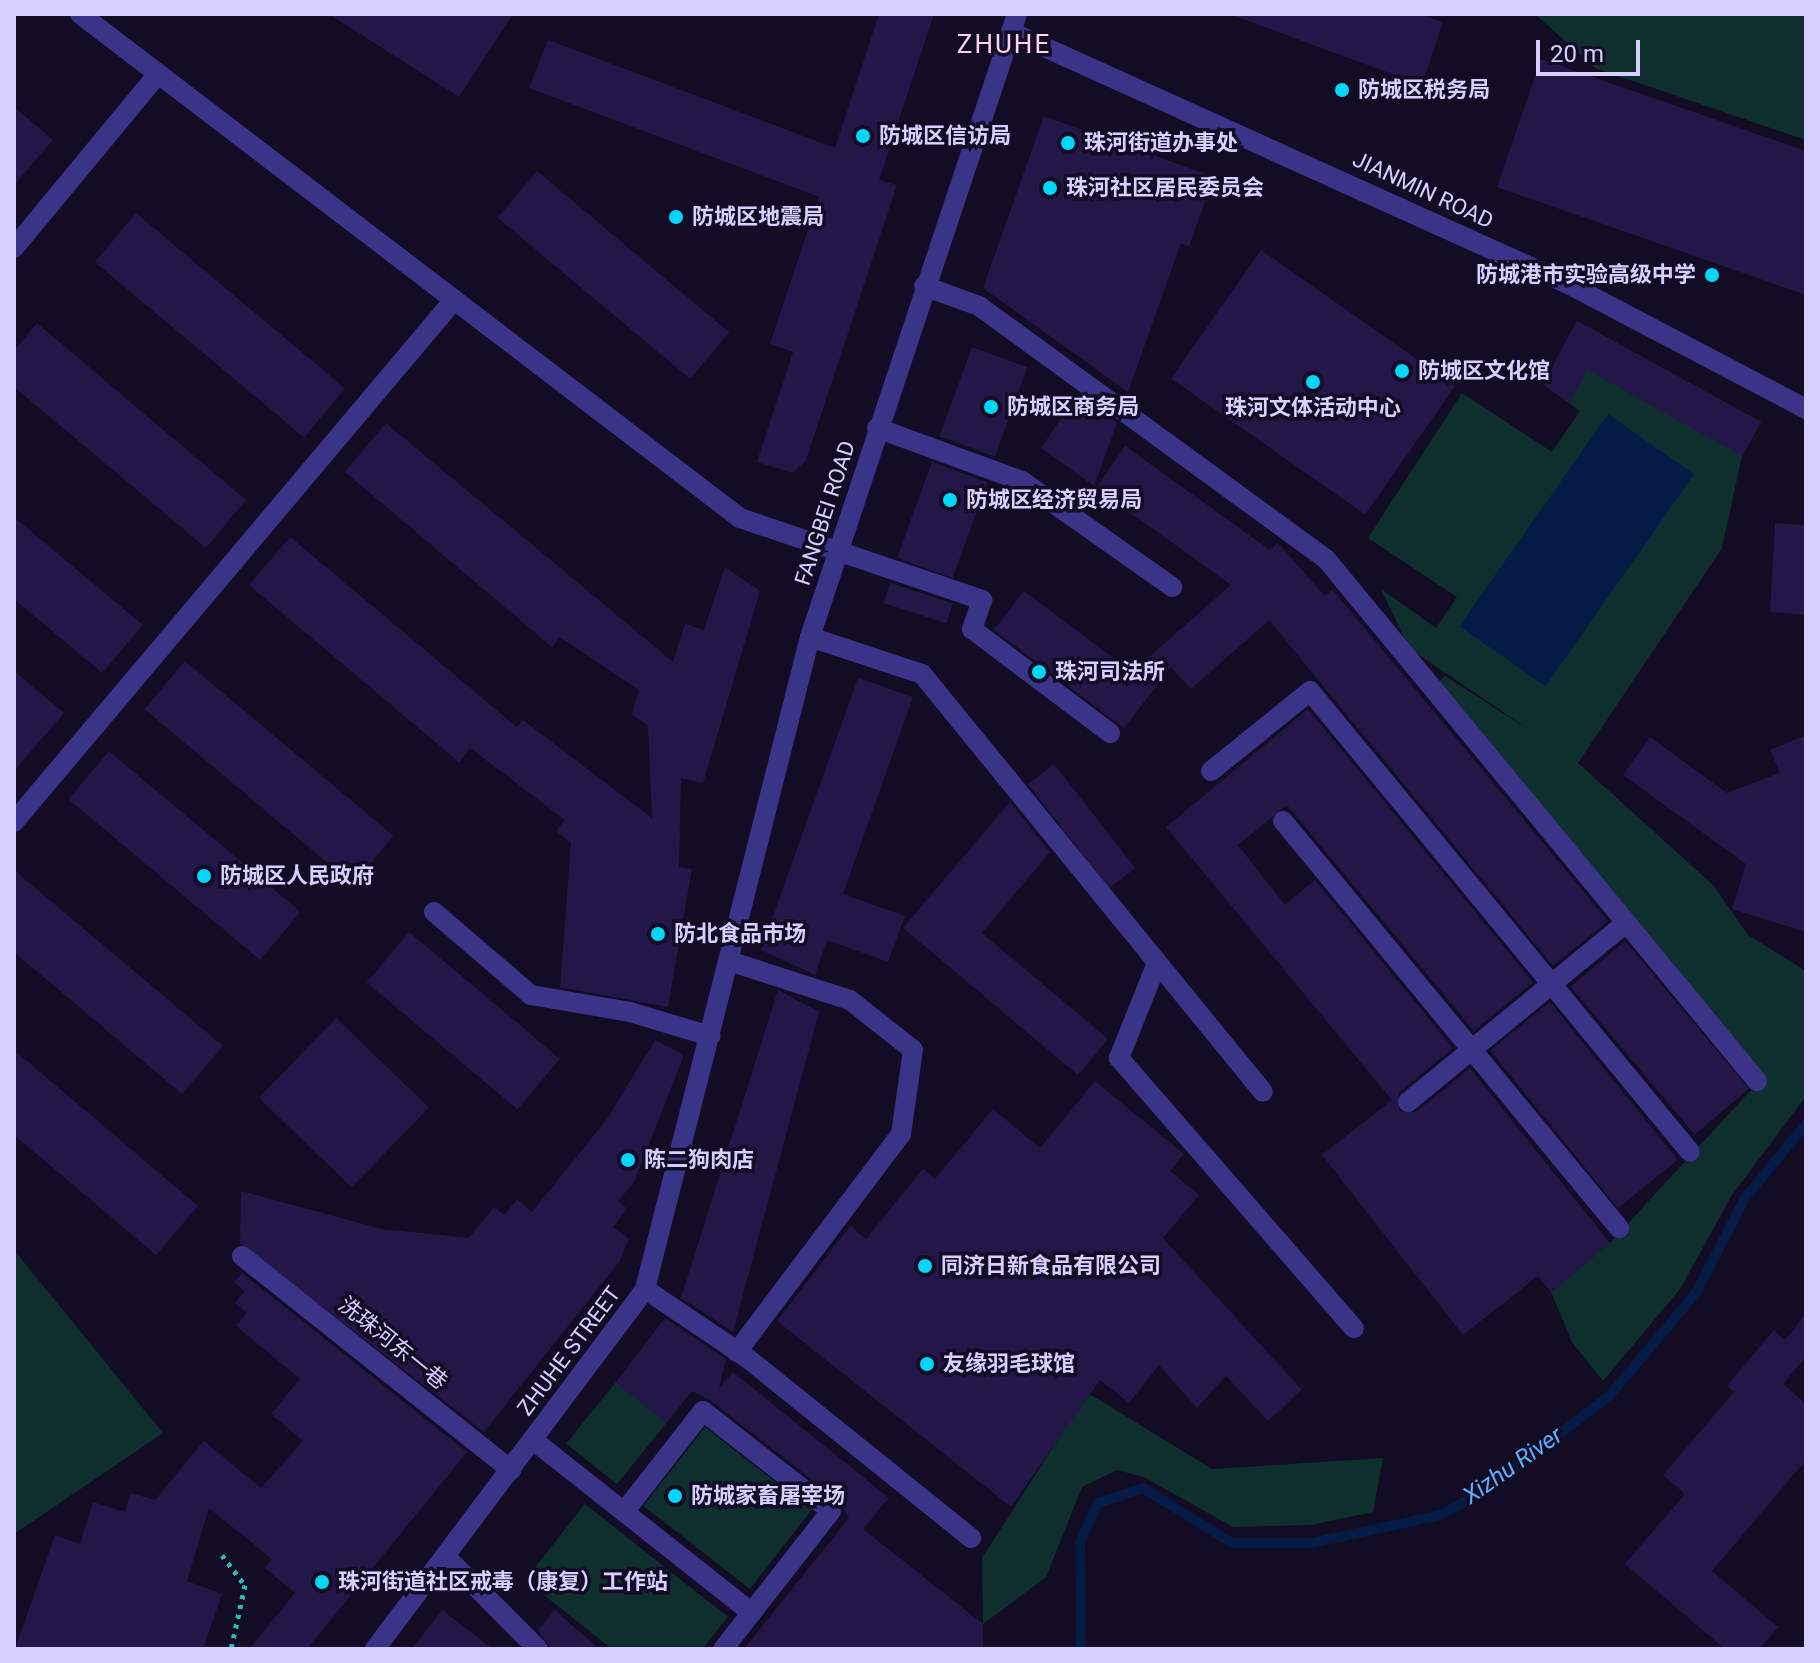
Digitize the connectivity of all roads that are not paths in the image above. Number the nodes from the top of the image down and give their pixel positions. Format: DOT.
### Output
graph roads {
  1 [pos="80,14"];
  2 [pos="1014,23"];
  3 [pos="158,74"];
  4 [pos="14,248"];
  5 [pos="924,286"];
  6 [pos="454,300"];
  7 [pos="1806,409"];
  8 [pos="877,428"];
  9 [pos="838,548"];
  10 [pos="1172,587"];
  11 [pos="810,637"];
  12 [pos="1110,733"];
  13 [pos="1211,771"];
  14 [pos="1283,821"];
  15 [pos="14,822"];
  16 [pos="434,912"];
  17 [pos="1626,923"];
  18 [pos="729,961"];
  19 [pos="1155,968"];
  20 [pos="1552,984"];
  21 [pos="710,1036"];
  22 [pos="1471,1050"];
  23 [pos="1757,1081"];
  24 [pos="1263,1092"];
  25 [pos="1408,1102"];
  26 [pos="1690,1152"];
  27 [pos="1619,1228"];
  28 [pos="242,1256"];
  29 [pos="645,1289"];
  30 [pos="1354,1328"];
  31 [pos="737,1352"];
  32 [pos="533,1440"];
  33 [pos="511,1470"];
  34 [pos="624,1512"];
  35 [pos="971,1538"];
  36 [pos="445,1556"];
  37 [pos="751,1612"];
  38 [pos="375,1649"];
  39 [pos="538,1649"];
  40 [pos="723,1649"];
  1 -- 3 [label="street"];
  2 -- 5 [label="street, FANGBEI ROAD"];
  2 -- 7 [label="street, JIANMIN ROAD"];
  3 -- 4 [label="street"];
  3 -- 6 [label="street"];
  5 -- 8 [label="street, FANGBEI ROAD"];
  5 -- 17 [label="street"];
  6 -- 9 [label="street"];
  6 -- 15 [label="street"];
  8 -- 9 [label="street, FANGBEI ROAD"];
  8 -- 10 [label="street"];
  9 -- 11 [label="street, FANGBEI ROAD"];
  9 -- 12 [label="street"];
  11 -- 18 [label="street, FANGBEI ROAD"];
  11 -- 19 [label="street"];
  13 -- 20 [label="street"];
  14 -- 22 [label="street"];
  16 -- 21 [label="street"];
  17 -- 20 [label="street"];
  17 -- 23 [label="street"];
  18 -- 21 [label="street, FANGBEI ROAD"];
  18 -- 31 [label="street"];
  19 -- 24 [label="street"];
  19 -- 30 [label="street"];
  20 -- 22 [label="street"];
  20 -- 26 [label="street"];
  21 -- 29 [label="street, ZHUHE STREET"];
  22 -- 25 [label="street"];
  22 -- 27 [label="street"];
  28 -- 33 [label="street, 洗珠河东一巷"];
  29 -- 31 [label="street"];
  29 -- 32 [label="street, ZHUHE STREET"];
  31 -- 35 [label="street"];
  32 -- 33 [label="street, ZHUHE STREET"];
  32 -- 34 [label="street"];
  33 -- 36 [label="street, ZHUHE STREET"];
  34 -- 37 [label="street"];
  34 -- 37 [label="street"];
  36 -- 38 [label="street, ZHUHE STREET"];
  36 -- 39 [label="street"];
  37 -- 40 [label="street"];
}
